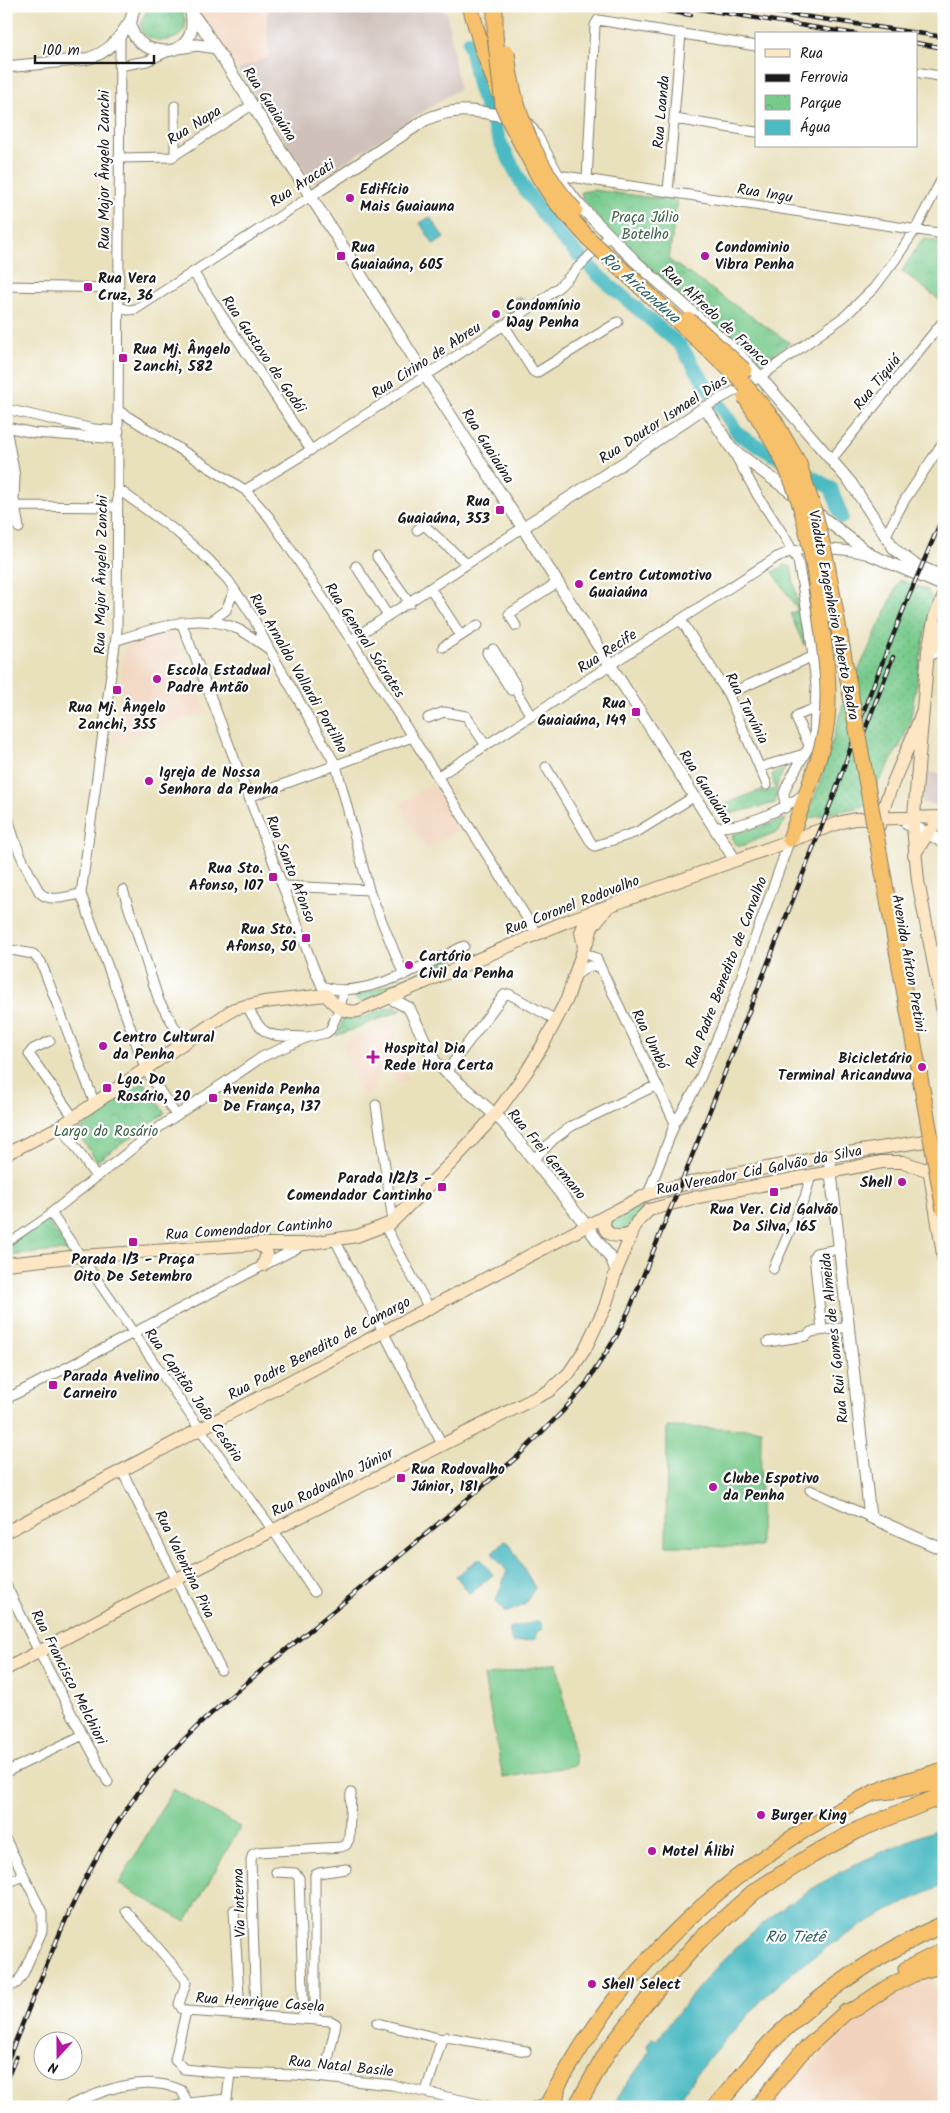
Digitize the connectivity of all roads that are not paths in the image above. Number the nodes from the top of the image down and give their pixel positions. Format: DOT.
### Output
graph roads {
  1 [pos="136,6"];
  2 [pos="470,6"];
  3 [pos="496,6"];
  4 [pos="505,6"];
  5 [pos="189,9"];
  6 [pos="132,18"];
  7 [pos="681,34"];
  8 [pos="120,38"];
  9 [pos="755,46"];
  10 [pos="216,48"];
  11 [pos="173,50"];
  12 [pos="119,66"];
  13 [pos="6,67"];
  14 [pos="918,72"];
  15 [pos="944,77"];
  16 [pos="252,105"];
  17 [pos="175,106"];
  18 [pos="508,111"];
  19 [pos="675,119"];
  20 [pos="755,132"];
  21 [pos="175,155"];
  22 [pos="118,158"];
  23 [pos="558,174"];
  24 [pos="944,175"];
  25 [pos="584,180"];
  26 [pos="668,192"];
  27 [pos="570,193"];
  28 [pos="311,196"];
  29 [pos="915,230"];
  30 [pos="944,234"];
  31 [pos="609,236"];
  32 [pos="193,272"];
  33 [pos="6,286"];
  34 [pos="119,288"];
  35 [pos="119,306"];
  36 [pos="944,320"];
  37 [pos="618,322"];
  38 [pos="504,325"];
  39 [pos="718,360"];
  40 [pos="426,376"];
  41 [pos="760,377"];
  42 [pos="706,406"];
  43 [pos="6,409"];
  44 [pos="119,411"];
  45 [pos="6,428"];
  46 [pos="119,435"];
  47 [pos="944,441"];
  48 [pos="732,448"];
  49 [pos="311,450"];
  50 [pos="832,460"];
  51 [pos="118,489"];
  52 [pos="245,490"];
  53 [pos="16,506"];
  54 [pos="118,507"];
  55 [pos="19,528"];
  56 [pos="522,528"];
  57 [pos="417,530"];
  58 [pos="885,537"];
  59 [pos="793,550"];
  60 [pos="871,555"];
  61 [pos="377,557"];
  62 [pos="466,564"];
  63 [pos="356,566"];
  64 [pos="944,577"];
  65 [pos="558,582"];
  66 [pos="944,586"];
  67 [pos="431,589"];
  68 [pos="234,591"];
  69 [pos="944,596"];
  70 [pos="410,603"];
  71 [pos="388,616"];
  72 [pos="681,620"];
  73 [pos="212,621"];
  74 [pos="181,622"];
  75 [pos="478,625"];
  76 [pos="516,626"];
  77 [pos="944,626"];
  78 [pos="461,636"];
  79 [pos="117,640"];
  80 [pos="351,640"];
  81 [pos="443,647"];
  82 [pos="944,648"];
  83 [pos="269,649"];
  84 [pos="490,651"];
  85 [pos="814,656"];
  86 [pos="929,660"];
  87 [pos="610,664"];
  88 [pos="728,694"];
  89 [pos="816,708"];
  90 [pos="923,709"];
  91 [pos="531,716"];
  92 [pos="428,718"];
  93 [pos="412,737"];
  94 [pos="486,744"];
  95 [pos="807,750"];
  96 [pos="336,765"];
  97 [pos="546,766"];
  98 [pos="761,767"];
  99 [pos="898,768"];
  100 [pos="436,777"];
  101 [pos="916,783"];
  102 [pos="767,785"];
  103 [pos="806,793"];
  104 [pos="695,796"];
  105 [pos="249,797"];
  106 [pos="6,806"];
  107 [pos="785,808"];
  108 [pos="886,818"];
  109 [pos="943,818"];
  110 [pos="913,822"];
  111 [pos="721,830"];
  112 [pos="928,833"];
  113 [pos="790,839"];
  114 [pos="944,843"];
  115 [pos="914,855"];
  116 [pos="735,860"];
  117 [pos="283,886"];
  118 [pos="124,890"];
  119 [pos="369,890"];
  120 [pos="81,894"];
  121 [pos="609,906"];
  122 [pos="589,913"];
  123 [pos="537,934"];
  124 [pos="464,946"];
  125 [pos="6,949"];
  126 [pos="583,950"];
  127 [pos="600,968"];
  128 [pos="404,975"];
  129 [pos="576,975"];
  130 [pos="344,990"];
  131 [pos="321,992"];
  132 [pos="390,998"];
  133 [pos="246,1004"];
  134 [pos="340,1008"];
  135 [pos="944,1017"];
  136 [pos="556,1020"];
  137 [pos="308,1037"];
  138 [pos="50,1041"];
  139 [pos="185,1044"];
  140 [pos="146,1070"];
  141 [pos="445,1073"];
  142 [pos="657,1085"];
  143 [pos="95,1104"];
  144 [pos="376,1105"];
  145 [pos="176,1115"];
  146 [pos="495,1115"];
  147 [pos="74,1118"];
  148 [pos="675,1123"];
  149 [pos="61,1126"];
  150 [pos="924,1140"];
  151 [pos="944,1143"];
  152 [pos="6,1154"];
  153 [pos="829,1156"];
  154 [pos="534,1159"];
  155 [pos="944,1163"];
  156 [pos="930,1170"];
  157 [pos="831,1171"];
  158 [pos="811,1175"];
  159 [pos="944,1176"];
  160 [pos="96,1177"];
  161 [pos="648,1194"];
  162 [pos="939,1194"];
  163 [pos="944,1210"];
  164 [pos="51,1213"];
  165 [pos="606,1216"];
  166 [pos="389,1223"];
  167 [pos="586,1226"];
  168 [pos="632,1233"];
  169 [pos="335,1240"];
  170 [pos="6,1244"];
  171 [pos="258,1244"];
  172 [pos="306,1244"];
  173 [pos="839,1249"];
  174 [pos="80,1256"];
  175 [pos="944,1261"];
  176 [pos="6,1264"];
  177 [pos="263,1265"];
  178 [pos="773,1269"];
  179 [pos="616,1271"];
  180 [pos="429,1308"];
  181 [pos="848,1327"];
  182 [pos="822,1330"];
  183 [pos="383,1332"];
  184 [pos="135,1333"];
  185 [pos="768,1342"];
  186 [pos="6,1399"];
  187 [pos="200,1430"];
  188 [pos="442,1444"];
  189 [pos="122,1471"];
  190 [pos="810,1490"];
  191 [pos="870,1517"];
  192 [pos="273,1530"];
  193 [pos="6,1532"];
  194 [pos="944,1550"];
  195 [pos="177,1579"];
  196 [pos="6,1584"];
  197 [pos="314,1592"];
  198 [pos="39,1652"];
  199 [pos="6,1668"];
  200 [pos="221,1670"];
  201 [pos="83,1735"];
  202 [pos="944,1770"];
  203 [pos="6,1772"];
  204 [pos="944,1781"];
  205 [pos="108,1782"];
  206 [pos="876,1792"];
  207 [pos="350,1793"];
  208 [pos="944,1795"];
  209 [pos="6,1840"];
  210 [pos="346,1869"];
  211 [pos="276,1872"];
  212 [pos="24,1875"];
  213 [pos="6,1884"];
  214 [pos="234,1910"];
  215 [pos="126,1911"];
  216 [pos="944,1924"];
  217 [pos="944,1950"];
  218 [pos="944,1965"];
  219 [pos="6,1989"];
  220 [pos="186,2011"];
  221 [pos="846,2012"];
  222 [pos="240,2014"];
  223 [pos="256,2014"];
  224 [pos="304,2019"];
  225 [pos="315,2020"];
  226 [pos="377,2023"];
  227 [pos="442,2039"];
  228 [pos="526,2051"];
  229 [pos="230,2073"];
  230 [pos="324,2078"];
  231 [pos="426,2092"];
  232 [pos="551,2101"];
  233 [pos="188,2103"];
  234 [pos="227,2103"];
  235 [pos="66,2107"];
  236 [pos="172,2107"];
  237 [pos="493,2107"];
  238 [pos="533,2107"];
  239 [pos="576,2107"];
  240 [pos="715,2107"];
  241 [pos="756,2107"];
  1 -- 6 [label="street, Rua Major Ângelo Zanchi"];
  2 -- 18 [label="highway, bridge"];
  3 -- 18 [label="highway, Viaduto Engenheiro Alberto Badra, bridge"];
  4 -- 155 [label="highway, Viaduto Engenheiro Alberto Badra, bridge"];
  5 -- 10 [label="street, Rua Guaiaúna"];
  5 -- 11 [label="street"];
  6 -- 8 [label="street, Rua Major Ângelo Zanchi"];
  6 -- 11 [label="street"];
  7 -- 9 [label="street"];
  7 -- 19 [label="street, Rua Loanda"];
  7 -- 25 [label="street"];
  8 -- 12 [label="street, Rua Major Ângelo Zanchi"];
  8 -- 13 [label="street"];
  10 -- 11 [label="street"];
  10 -- 16 [label="street, Rua Guaiaúna"];
  11 -- 12 [label="street"];
  12 -- 22 [label="street, Rua Major Ângelo Zanchi"];
  14 -- 15 [label="street"];
  16 -- 21 [label="street, Rua Napa"];
  16 -- 28 [label="street, Rua Guaiaúna"];
  17 -- 21 [label="street"];
  18 -- 23 [label="street, Rua Alfredo de Franco"];
  18 -- 28 [label="street, Rua Aracati"];
  18 -- 39 [label="highway, Viaduto Engenheiro Alberto Badra, bridge"];
  19 -- 20 [label="street"];
  19 -- 26 [label="street, Rua Loanda"];
  21 -- 22 [label="street, Rua Napa"];
  22 -- 34 [label="street, Rua Major Ângelo Zanchi"];
  23 -- 25 [label="street, Rua Ingu"];
  23 -- 27 [label="street, Rua Alfredo de Franco"];
  24 -- 29 [label="street, Rua Doutor Ismael Dias"];
  25 -- 26 [label="street, Rua Ingu"];
  25 -- 27 [label="street"];
  26 -- 29 [label="street, Rua Ingu"];
  27 -- 31 [label="street, Rua Alfredo de Franco"];
  28 -- 32 [label="street, Rua Aracati"];
  28 -- 40 [label="street, Rua Guaiaúna"];
  29 -- 30 [label="street, Rua Ingu"];
  29 -- 41 [label="street, Rua Doutor Ismael Dias"];
  31 -- 38 [label="street, Rua Cirino de Abreu"];
  31 -- 41 [label="street, Rua Alfredo de Franco"];
  32 -- 35 [label="street, Rua Aracati"];
  32 -- 49 [label="street, Rua Gustavo de Godói"];
  33 -- 34 [label="street"];
  34 -- 35 [label="street, Rua Major Ângelo Zanchi"];
  35 -- 44 [label="street, Rua Major Ângelo Zanchi"];
  36 -- 50 [label="street, Rua Tiquiá"];
  37 -- 38 [label="street"];
  38 -- 40 [label="street, Rua Cirino de Abreu"];
  39 -- 103 [label="highway, bridge"];
  39 -- 163 [label="highway, Viaduto Engenheiro Alberto Badra, bridge"];
  40 -- 49 [label="street, Rua Cirino de Abreu"];
  40 -- 56 [label="street, Rua Guaiaúna"];
  41 -- 42 [label="street, Rua Doutor Ismael Dias"];
  41 -- 50 [label="street, Rua Alfredo de Franco"];
  42 -- 48 [label="street"];
  42 -- 56 [label="street, Rua Doutor Ismael Dias"];
  43 -- 46 [label="street"];
  44 -- 46 [label="street, Rua Major Ângelo Zanchi"];
  44 -- 52 [label="street, Rua General Sócrates"];
  45 -- 46 [label="street"];
  45 -- 53 [label="street"];
  46 -- 51 [label="street, Rua Major Ângelo Zanchi"];
  47 -- 58 [label="street"];
  48 -- 59 [label="street"];
  48 -- 60 [label="street"];
  49 -- 52 [label="street, Rua Cirino de Abreu"];
  50 -- 58 [label="street, Rua Alfredo de Franco"];
  51 -- 54 [label="street, Rua Major Ângelo Zanchi"];
  51 -- 68 [label="street, Rua Arnaldo Vallardi Portilho"];
  52 -- 80 [label="street, Rua General Sócrates"];
  53 -- 54 [label="street"];
  53 -- 55 [label="street"];
  54 -- 79 [label="street, Rua Major Ângelo Zanchi"];
  56 -- 62 [label="street, Rua Doutor Ismael Dias"];
  56 -- 65 [label="street, Rua Guaiaúna"];
  57 -- 62 [label="street"];
  58 -- 64 [label="street, Rua Alfredo de Franco"];
  59 -- 60 [label="street"];
  59 -- 72 [label="street, Rua Recife"];
  59 -- 85 [label="street"];
  60 -- 66 [label="street"];
  61 -- 70 [label="street"];
  62 -- 67 [label="street, Rua Doutor Ismael Dias"];
  63 -- 71 [label="street"];
  65 -- 76 [label="street"];
  65 -- 87 [label="street, Rua Guaiaúna"];
  67 -- 70 [label="street, Rua Doutor Ismael Dias"];
  67 -- 78 [label="street"];
  68 -- 73 [label="street"];
  68 -- 83 [label="street, Rua Arnaldo Vallardi Portilho"];
  69 -- 86 [label="main road"];
  70 -- 71 [label="street, Rua Doutor Ismael Dias"];
  71 -- 80 [label="street, Rua Doutor Ismael Dias"];
  72 -- 87 [label="street, Rua Recife"];
  72 -- 88 [label="street, Rua Turvínia"];
  73 -- 74 [label="street"];
  73 -- 83 [label="street"];
  74 -- 79 [label="street"];
  74 -- 105 [label="street, Rua Santo Afonso"];
  75 -- 78 [label="street"];
  77 -- 86 [label="main road"];
  78 -- 81 [label="street"];
  79 -- 120 [label="street, Rua Major Ângelo Zanchi"];
  80 -- 93 [label="street, Rua General Sócrates"];
  82 -- 86 [label="street"];
  83 -- 96 [label="street, Rua Arnaldo Vallardi Portilho"];
  84 -- 91 [label="street"];
  85 -- 88 [label="street"];
  85 -- 89 [label="street"];
  86 -- 90 [label="main road"];
  87 -- 91 [label="street, Rua Recife"];
  87 -- 104 [label="street, Rua Guaiaúna"];
  88 -- 98 [label="street, Rua Turvínia"];
  89 -- 95 [label="street"];
  89 -- 95 [label="street"];
  90 -- 99 [label="main road, Avenida Aírton Pretini"];
  90 -- 101 [label="main road, Avenida Aírton Pretini"];
  91 -- 94 [label="street, Rua Recife"];
  92 -- 94 [label="street"];
  93 -- 96 [label="street"];
  93 -- 100 [label="street, Rua General Sócrates"];
  94 -- 100 [label="street, Rua Recife"];
  95 -- 98 [label="street"];
  95 -- 107 [label="street"];
  96 -- 105 [label="street"];
  96 -- 119 [label="street, Rua Arnaldo Vallardi Portilho"];
  97 -- 104 [label="street"];
  98 -- 102 [label="street, Rua Turvínia"];
  99 -- 101 [label="main road"];
  99 -- 108 [label="main road, Avenida Aírton Pretini"];
  100 -- 123 [label="street, Rua General Sócrates"];
  101 -- 110 [label="main road, Avenida Aírton Pretini"];
  103 -- 107 [label="street"];
  103 -- 113 [label="highway"];
  104 -- 111 [label="street, Rua Guaiaúna"];
  105 -- 117 [label="street, Rua Santo Afonso"];
  106 -- 120 [label="street"];
  107 -- 111 [label="street"];
  108 -- 110 [label="main road, Rua Coronel Rodovalho"];
  108 -- 113 [label="main road, Rua Coronel Rodovalho"];
  108 -- 150 [label="main road, Avenida Aírton Pretini"];
  109 -- 110 [label="main road, Rua Coronel Rodovalho"];
  109 -- 112 [label="main road"];
  110 -- 112 [label="street"];
  110 -- 115 [label="main road, Avenida Aírton Pretini"];
  111 -- 116 [label="street, Rua Guaiaúna"];
  112 -- 114 [label="street"];
  112 -- 115 [label="main road"];
  113 -- 116 [label="main road, Rua Coronel Rodovalho"];
  113 -- 148 [label="street, Rua Padre Benedito de Carvalho"];
  115 -- 135 [label="main road, Avenida Aírton Pretini"];
  116 -- 121 [label="main road, Rua Coronel Rodovalho"];
  117 -- 119 [label="street"];
  117 -- 131 [label="street, Rua Santo Afonso"];
  118 -- 139 [label="street"];
  119 -- 128 [label="street, Rua Arnaldo Vallardi Portilho"];
  120 -- 140 [label="street, Rua Major Ângelo Zanchi"];
  121 -- 122 [label="main road, Rua Coronel Rodovalho"];
  121 -- 126 [label="main road, Rua Comendador Cantinho"];
  122 -- 123 [label="main road, Rua Coronel Rodovalho"];
  122 -- 126 [label="main road, Rua Comendador Cantinho"];
  123 -- 132 [label="main road, Rua Coronel Rodovalho"];
  124 -- 128 [label="street"];
  125 -- 143 [label="street"];
  126 -- 127 [label="street, Rua Umbó"];
  126 -- 129 [label="main road, Rua Comendador Cantinho"];
  127 -- 129 [label="street"];
  127 -- 142 [label="street, Rua Umbó"];
  128 -- 130 [label="street"];
  129 -- 136 [label="main road, Rua Comendador Cantinho"];
  130 -- 131 [label="street"];
  130 -- 134 [label="street"];
  131 -- 133 [label="main road"];
  131 -- 134 [label="main road"];
  132 -- 134 [label="main road, Rua Coronel Rodovalho"];
  132 -- 141 [label="street, Rua Frei Germano"];
  133 -- 137 [label="street"];
  133 -- 139 [label="main road"];
  134 -- 137 [label="street"];
  136 -- 141 [label="street"];
  136 -- 146 [label="main road, Rua Comendador Cantinho"];
  137 -- 145 [label="street"];
  138 -- 147 [label="street"];
  139 -- 140 [label="main road"];
  140 -- 143 [label="main road"];
  140 -- 145 [label="street"];
  141 -- 146 [label="street, Rua Frei Germano"];
  142 -- 148 [label="street, Rua Umbó"];
  142 -- 154 [label="street"];
  143 -- 147 [label="main road"];
  144 -- 166 [label="street"];
  145 -- 160 [label="street"];
  146 -- 154 [label="street, Rua Frei Germano"];
  146 -- 166 [label="main road, Rua Comendador Cantinho"];
  147 -- 149 [label="main road"];
  148 -- 161 [label="street, Rua Padre Benedito de Carvalho"];
  149 -- 152 [label="main road"];
  149 -- 160 [label="street"];
  150 -- 151 [label="main road, Rua Vereador Cid Galvão da Silva"];
  150 -- 153 [label="main road, Rua Vereador Cid Galvão da Silva"];
  150 -- 156 [label="main road, Avenida Aírton Pretini"];
  153 -- 157 [label="street, Rua Rui Gomes de Almeida"];
  153 -- 161 [label="main road, Rua Vereador Cid Galvão da Silva"];
  154 -- 167 [label="street, Rua Frei Germano"];
  156 -- 157 [label="main road, Rua Vereador Cid Galvão da Silva"];
  156 -- 159 [label="main road, Rua Vereador Cid Galvão da Silva"];
  156 -- 162 [label="main road, Avenida Aírton Pretini"];
  157 -- 158 [label="main road, Rua Vereador Cid Galvão da Silva"];
  157 -- 173 [label="street, Rua Rui Gomes de Almeida"];
  158 -- 168 [label="main road, Rua Vereador Cid Galvão da Silva"];
  158 -- 178 [label="street"];
  160 -- 164 [label="street"];
  161 -- 165 [label="main road, Rua Padre Benedito de Camargo"];
  162 -- 175 [label="main road, Avenida Aírton Pretini"];
  164 -- 170 [label="street"];
  164 -- 174 [label="street, Rua Capitão João Cesário"];
  165 -- 167 [label="main road, Rua Padre Benedito de Camargo"];
  165 -- 168 [label="main road"];
  166 -- 169 [label="main road, Rua Comendador Cantinho"];
  166 -- 180 [label="street"];
  167 -- 179 [label="street, Rua Frei Germano"];
  167 -- 180 [label="main road, Rua Padre Benedito de Camargo"];
  168 -- 179 [label="main road, Rua Vereador Cid Galvão da Silva"];
  169 -- 172 [label="main road, Rua Comendador Cantinho"];
  169 -- 183 [label="street"];
  171 -- 172 [label="main road, Rua Comendador Cantinho"];
  171 -- 174 [label="main road, Rua Comendador Cantinho"];
  171 -- 177 [label="main road"];
  172 -- 177 [label="street"];
  173 -- 181 [label="street, Rua Rui Gomes de Almeida"];
  173 -- 182 [label="street"];
  174 -- 176 [label="main road, Rua Comendador Cantinho"];
  174 -- 184 [label="street, Rua Capitão João Cesário"];
  177 -- 184 [label="street"];
  179 -- 188 [label="main road, Rua Rodovalho Júnior"];
  180 -- 183 [label="main road, Rua Padre Benedito de Camargo"];
  181 -- 182 [label="street"];
  181 -- 191 [label="street, Rua Rui Gomes de Almeida"];
  182 -- 185 [label="street"];
  183 -- 187 [label="main road, Rua Padre Benedito de Camargo"];
  183 -- 188 [label="street"];
  184 -- 186 [label="street"];
  184 -- 187 [label="street, Rua Capitão João Cesário"];
  187 -- 189 [label="main road, Rua Padre Benedito de Camargo"];
  187 -- 192 [label="street, Rua Capitão João Cesário"];
  188 -- 192 [label="main road, Rua Rodovalho Júnior"];
  189 -- 193 [label="main road, Rua Padre Benedito de Camargo"];
  189 -- 195 [label="street, Rua Valentina Piva"];
  190 -- 191 [label="street"];
  191 -- 194 [label="street"];
  192 -- 195 [label="main road, Rua Rodovalho Júnior"];
  192 -- 197 [label="street, Rua Capitão João Cesário"];
  195 -- 198 [label="main road, Rua Rodovalho Júnior"];
  195 -- 200 [label="street, Rua Valentina Piva"];
  196 -- 198 [label="street, Rua Francisco Melchiori"];
  198 -- 199 [label="main road, Rua Rodovalho Júnior"];
  198 -- 201 [label="street, Rua Francisco Melchiori"];
  201 -- 203 [label="street"];
  201 -- 205 [label="street, Rua Francisco Melchiori"];
  202 -- 206 [label="highway"];
  204 -- 206 [label="highway"];
  206 -- 232 [label="highway"];
  207 -- 223 [label="street, Via Interna"];
  208 -- 239 [label="highway"];
  209 -- 212 [label="street"];
  210 -- 225 [label="street"];
  211 -- 224 [label="street"];
  212 -- 213 [label="street"];
  212 -- 219 [label="street"];
  214 -- 222 [label="street"];
  215 -- 220 [label="street"];
  216 -- 240 [label="highway"];
  217 -- 221 [label="highway"];
  218 -- 221 [label="highway"];
  220 -- 222 [label="street, Rua Henrique Casela"];
  220 -- 229 [label="street, Rua Natal Basile"];
  221 -- 241 [label="highway"];
  222 -- 223 [label="street, Rua Henrique Casela"];
  223 -- 224 [label="street, Rua Henrique Casela"];
  224 -- 225 [label="street, Rua Henrique Casela"];
  225 -- 230 [label="street, Rua Henrique Casela"];
  226 -- 227 [label="street"];
  227 -- 228 [label="street"];
  227 -- 231 [label="street"];
  229 -- 230 [label="street, Rua Natal Basile"];
  229 -- 234 [label="street"];
  230 -- 231 [label="street, Rua Natal Basile"];
  231 -- 237 [label="street, Rua Natal Basile"];
  232 -- 238 [label="street"];
  233 -- 234 [label="street"];
  233 -- 235 [label="street"];
  233 -- 236 [label="street"];
}
